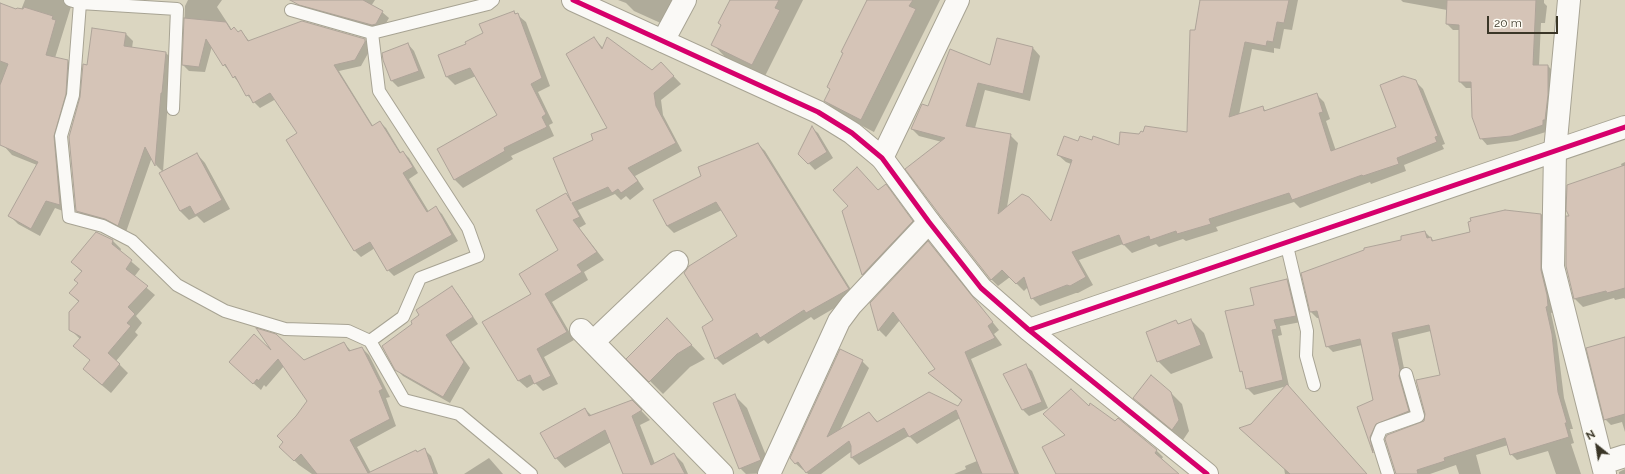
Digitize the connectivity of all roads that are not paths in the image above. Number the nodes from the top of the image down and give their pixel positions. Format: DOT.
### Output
graph roads {
  1 [pos="492,0"];
  2 [pos="573,0"];
  3 [pos="684,0"];
  4 [pos="958,0"];
  5 [pos="1569,0"];
  6 [pos="75,1"];
  7 [pos="291,10"];
  8 [pos="372,33"];
  9 [pos="663,41"];
  10 [pos="172,109"];
  11 [pos="1625,127"];
  12 [pos="1555,151"];
  13 [pos="882,158"];
  14 [pos="929,222"];
  15 [pos="1286,242"];
  16 [pos="677,262"];
  17 [pos="1029,330"];
  18 [pos="370,341"];
  19 [pos="1406,374"];
  20 [pos="1314,385"];
  21 [pos="1625,456"];
  22 [pos="1604,468"];
  23 [pos="531,474"];
  24 [pos="722,474"];
  25 [pos="769,474"];
  26 [pos="1207,474"];
  27 [pos="1388,474"];
  1 -- 8 [label="lane"];
  2 -- 9 [label="street"];
  3 -- 9 [label="street"];
  4 -- 13 [label="street"];
  5 -- 12 [label="street"];
  6 -- 10 [label="lane"];
  6 -- 18 [label="lane"];
  7 -- 8 [label="lane"];
  8 -- 18 [label="lane"];
  9 -- 13 [label="street"];
  11 -- 12 [label="street"];
  12 -- 15 [label="street"];
  12 -- 22 [label="street"];
  13 -- 14 [label="street"];
  14 -- 17 [label="street"];
  14 -- 25 [label="street"];
  15 -- 17 [label="street"];
  15 -- 20 [label="lane"];
  16 -- 24 [label="street"];
  17 -- 26 [label="street"];
  18 -- 23 [label="lane"];
  19 -- 27 [label="lane"];
  21 -- 22 [label="street"];
}
